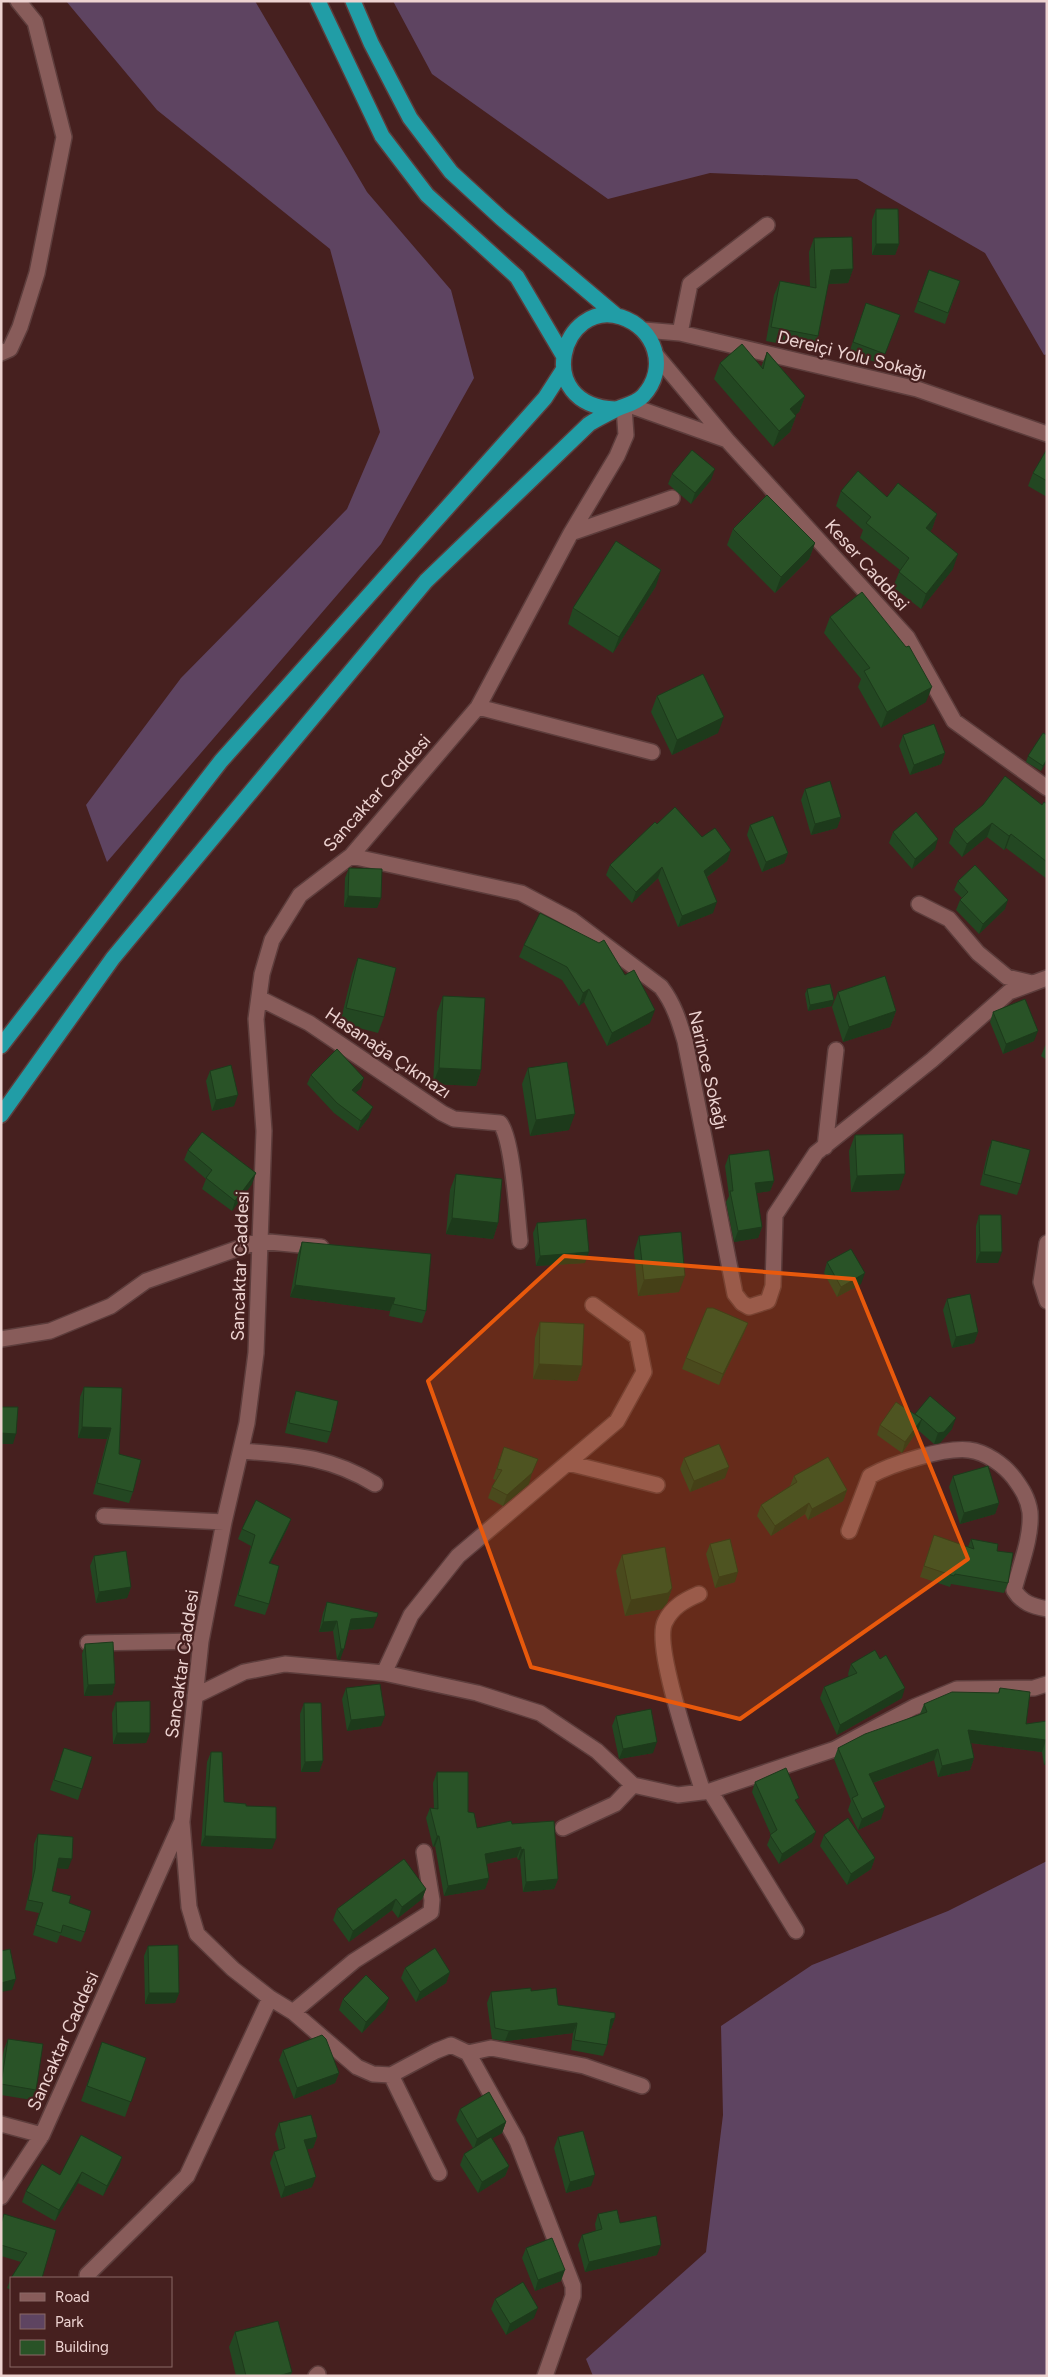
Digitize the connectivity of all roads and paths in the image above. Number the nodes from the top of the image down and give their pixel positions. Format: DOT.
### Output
graph roads {
  1 [pos="18,1"];
  2 [pos="318,1"];
  3 [pos="353,1"];
  4 [pos="766,225"];
  5 [pos="617,316"];
  6 [pos="644,330"];
  7 [pos="680,333"];
  8 [pos="1,353"];
  9 [pos="656,354"];
  10 [pos="563,363"];
  11 [pos="623,407"];
  12 [pos="1047,434"];
  13 [pos="727,440"];
  14 [pos="672,498"];
  15 [pos="571,533"];
  16 [pos="478,707"];
  17 [pos="652,752"];
  18 [pos="1047,788"];
  19 [pos="352,856"];
  20 [pos="919,904"];
  21 [pos="1047,978"];
  22 [pos="1032,983"];
  23 [pos="259,998"];
  24 [pos="1,1046"];
  25 [pos="836,1050"];
  26 [pos="1,1115"];
  27 [pos="825,1147"];
  28 [pos="259,1241"];
  29 [pos="520,1241"];
  30 [pos="1047,1243"];
  31 [pos="334,1248"];
  32 [pos="1047,1301"];
  33 [pos="593,1305"];
  34 [pos="1,1339"];
  35 [pos="241,1451"];
  36 [pos="568,1463"];
  37 [pos="375,1484"];
  38 [pos="657,1485"];
  39 [pos="104,1516"];
  40 [pos="224,1522"];
  41 [pos="849,1531"];
  42 [pos="699,1594"];
  43 [pos="1047,1609"];
  44 [pos="200,1641"];
  45 [pos="88,1643"];
  46 [pos="384,1673"];
  47 [pos="1047,1684"];
  48 [pos="195,1696"];
  49 [pos="632,1785"];
  50 [pos="706,1792"];
  51 [pos="182,1821"];
  52 [pos="563,1828"];
  53 [pos="424,1852"];
  54 [pos="796,1931"];
  55 [pos="270,1998"];
  56 [pos="293,2012"];
  57 [pos="468,2053"];
  58 [pos="391,2076"];
  59 [pos="642,2086"];
  60 [pos="1,2124"];
  61 [pos="42,2135"];
  62 [pos="439,2173"];
  63 [pos="1,2197"];
  64 [pos="87,2275"];
  65 [pos="545,2376"];
  1 -- 8 [label="street"];
  2 -- 10 [label="highway"];
  3 -- 5 [label="highway"];
  4 -- 7 [label="street"];
  5 -- 6 [label="highway"];
  5 -- 10 [label="highway"];
  6 -- 7 [label="street, Dereiçi Yolu Sokağı"];
  6 -- 9 [label="highway"];
  7 -- 12 [label="street, Dereiçi Yolu Sokağı"];
  9 -- 11 [label="highway"];
  9 -- 13 [label="street"];
  10 -- 11 [label="highway"];
  10 -- 24 [label="highway"];
  11 -- 13 [label="street, Keser Caddesi"];
  11 -- 15 [label="street, Sancaktar Caddesi"];
  11 -- 26 [label="highway"];
  13 -- 18 [label="street, Keser Caddesi"];
  14 -- 15 [label="street"];
  15 -- 16 [label="street, Sancaktar Caddesi"];
  16 -- 17 [label="street"];
  16 -- 19 [label="street, Sancaktar Caddesi"];
  19 -- 23 [label="street, Sancaktar Caddesi"];
  19 -- 27 [label="street, Narince Sokağı"];
  20 -- 22 [label="street"];
  21 -- 22 [label="street, Narince Sokağı"];
  22 -- 27 [label="street, Narince Sokağı"];
  23 -- 28 [label="street, Sancaktar Caddesi"];
  23 -- 29 [label="street, Hasanağa Çıkmazı"];
  25 -- 27 [label="street"];
  28 -- 31 [label="street"];
  28 -- 34 [label="street"];
  28 -- 35 [label="street, Sancaktar Caddesi"];
  30 -- 32 [label="street"];
  33 -- 36 [label="street"];
  35 -- 37 [label="street"];
  35 -- 40 [label="street, Sancaktar Caddesi"];
  36 -- 38 [label="street"];
  36 -- 46 [label="street"];
  39 -- 40 [label="street"];
  40 -- 44 [label="street, Sancaktar Caddesi"];
  41 -- 43 [label="street"];
  42 -- 50 [label="street"];
  44 -- 45 [label="street"];
  44 -- 48 [label="street, Sancaktar Caddesi"];
  46 -- 48 [label="street"];
  46 -- 49 [label="street"];
  47 -- 50 [label="street"];
  48 -- 51 [label="street, Sancaktar Caddesi"];
  49 -- 50 [label="street"];
  49 -- 52 [label="street"];
  50 -- 54 [label="street"];
  51 -- 55 [label="street"];
  51 -- 61 [label="street, Sancaktar Caddesi"];
  53 -- 56 [label="street"];
  55 -- 56 [label="street"];
  55 -- 64 [label="street"];
  56 -- 58 [label="street"];
  57 -- 58 [label="street"];
  57 -- 59 [label="street"];
  57 -- 65 [label="street"];
  58 -- 62 [label="street"];
  60 -- 61 [label="street"];
  61 -- 63 [label="street, Sancaktar Caddesi"];
}
